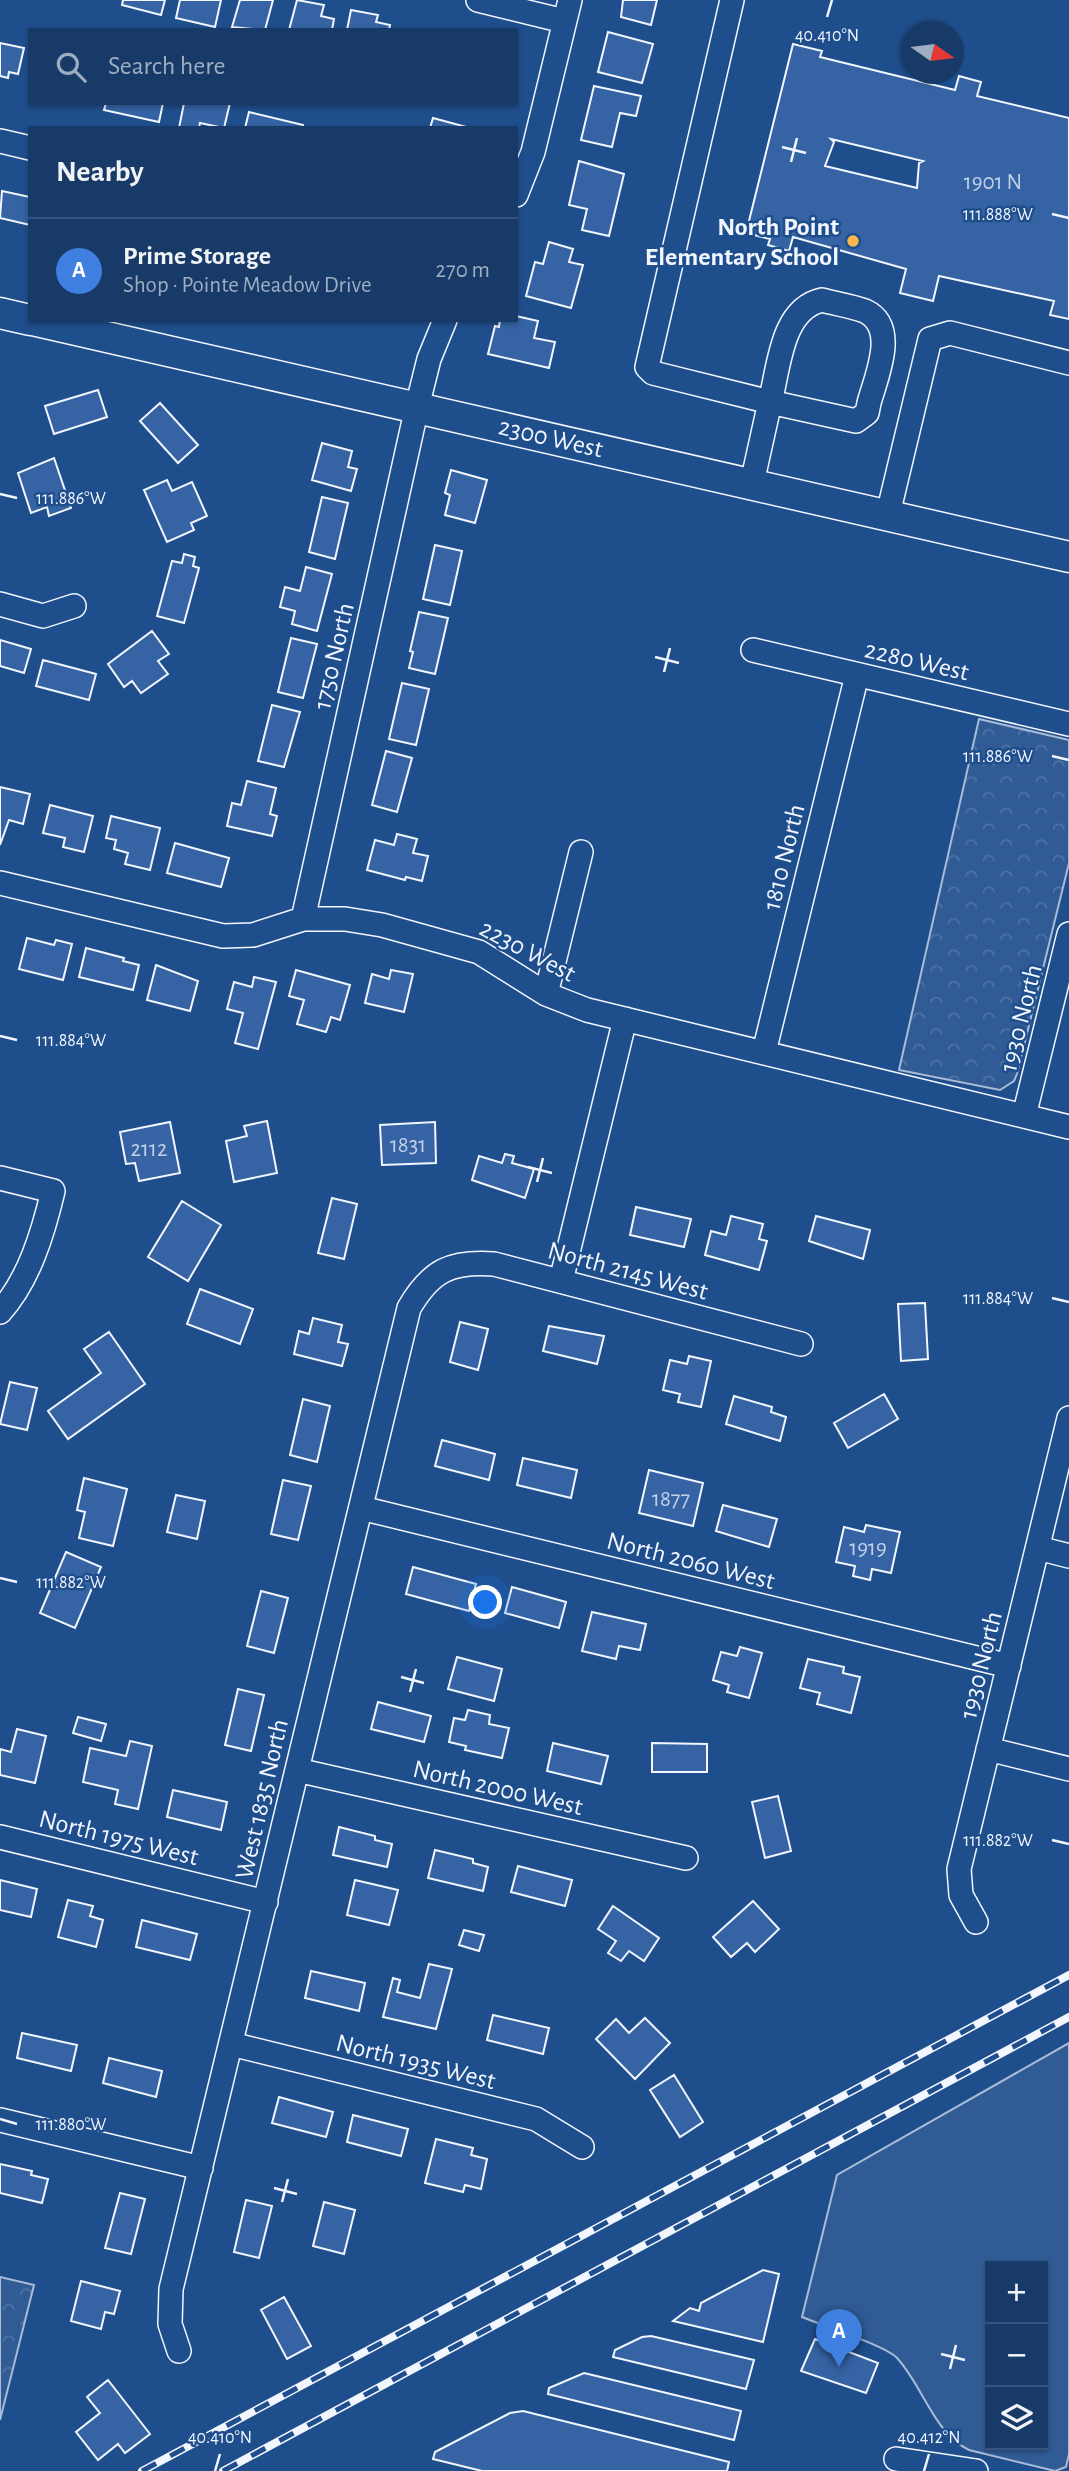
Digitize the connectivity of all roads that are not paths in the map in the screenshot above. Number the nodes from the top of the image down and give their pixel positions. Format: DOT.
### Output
graph roads {
  1 [pos="478,0"];
  2 [pos="732,0"];
  3 [pos="567,11"];
  4 [pos="0,141"];
  5 [pos="28,148"];
  6 [pos="518,190"];
  7 [pos="0,313"];
  8 [pos="28,319"];
  9 [pos="40,322"];
  10 [pos="444,322"];
  11 [pos="1069,363"];
  12 [pos="770,402"];
  13 [pos="417,407"];
  14 [pos="752,483"];
  15 [pos="888,514"];
  16 [pos="1069,557"];
  17 [pos="0,604"];
  18 [pos="74,606"];
  19 [pos="752,650"];
  20 [pos="856,675"];
  21 [pos="1069,724"];
  22 [pos="581,852"];
  23 [pos="0,883"];
  24 [pos="303,919"];
  25 [pos="1069,934"];
  26 [pos="1065,968"];
  27 [pos="546,994"];
  28 [pos="625,1019"];
  29 [pos="764,1052"];
  30 [pos="1024,1116"];
  31 [pos="1069,1127"];
  32 [pos="0,1178"];
  33 [pos="440,1270"];
  34 [pos="561,1281"];
  35 [pos="0,1312"];
  36 [pos="802,1344"];
  37 [pos="1069,1418"];
  38 [pos="360,1508"];
  39 [pos="1038,1548"];
  40 [pos="1069,1556"];
  41 [pos="1009,1667"];
  42 [pos="988,1749"];
  43 [pos="1069,1769"];
  44 [pos="297,1770"];
  45 [pos="0,1837"];
  46 [pos="686,1858"];
  47 [pos="265,1902"];
  48 [pos="976,1922"];
  49 [pos="231,2044"];
  50 [pos="0,2120"];
  51 [pos="582,2147"];
  52 [pos="201,2168"];
  53 [pos="179,2351"];
  54 [pos="896,2459"];
  55 [pos="976,2471"];
  1 -- 3 [label="street"];
  2 -- 12 [label="street"];
  3 -- 6 [label="street"];
  4 -- 5 [label="street"];
  7 -- 8 [label="main road, 2300 West"];
  9 -- 13 [label="main road, 2300 West"];
  10 -- 13 [label="street, 1750 North"];
  11 -- 15 [label="street"];
  12 -- 12 [label="street"];
  12 -- 14 [label="street"];
  13 -- 14 [label="main road, 2300 West"];
  13 -- 24 [label="street, 1750 North"];
  14 -- 15 [label="main road, 2300 West"];
  15 -- 16 [label="main road, 2300 West"];
  17 -- 18 [label="street"];
  19 -- 20 [label="street, 2280 West"];
  20 -- 21 [label="street, 2280 West"];
  20 -- 29 [label="street, 1810 North"];
  22 -- 27 [label="street"];
  23 -- 24 [label="street, 2230 West"];
  24 -- 27 [label="street, 2230 West"];
  25 -- 26 [label="street, 1930 North"];
  26 -- 30 [label="street, 1930 North"];
  27 -- 28 [label="street, 2230 West"];
  28 -- 29 [label="street, 2230 West"];
  28 -- 34 [label="street"];
  29 -- 30 [label="street, 2230 West"];
  30 -- 31 [label="street, 2230 West"];
  32 -- 35 [label="street"];
  33 -- 34 [label="street, North 2145 West"];
  33 -- 38 [label="street, West 1835 North"];
  34 -- 36 [label="street, North 2145 West"];
  37 -- 39 [label="street, 1930 North"];
  38 -- 41 [label="street, North 2060 West"];
  38 -- 44 [label="street, West 1835 North"];
  39 -- 40 [label="street"];
  39 -- 41 [label="street, 1930 North"];
  41 -- 42 [label="street, 1930 North"];
  42 -- 43 [label="street"];
  42 -- 48 [label="street, 1930 North"];
  44 -- 46 [label="street, North 2000 West"];
  44 -- 47 [label="street, West 1835 North"];
  45 -- 47 [label="street, North 1975 West"];
  47 -- 49 [label="street, West 1835 North"];
  49 -- 51 [label="street, North 1935 West"];
  49 -- 52 [label="street, West 1835 North"];
  50 -- 52 [label="street"];
  52 -- 53 [label="street, West 1835 North"];
  54 -- 55 [label="street"];
}
